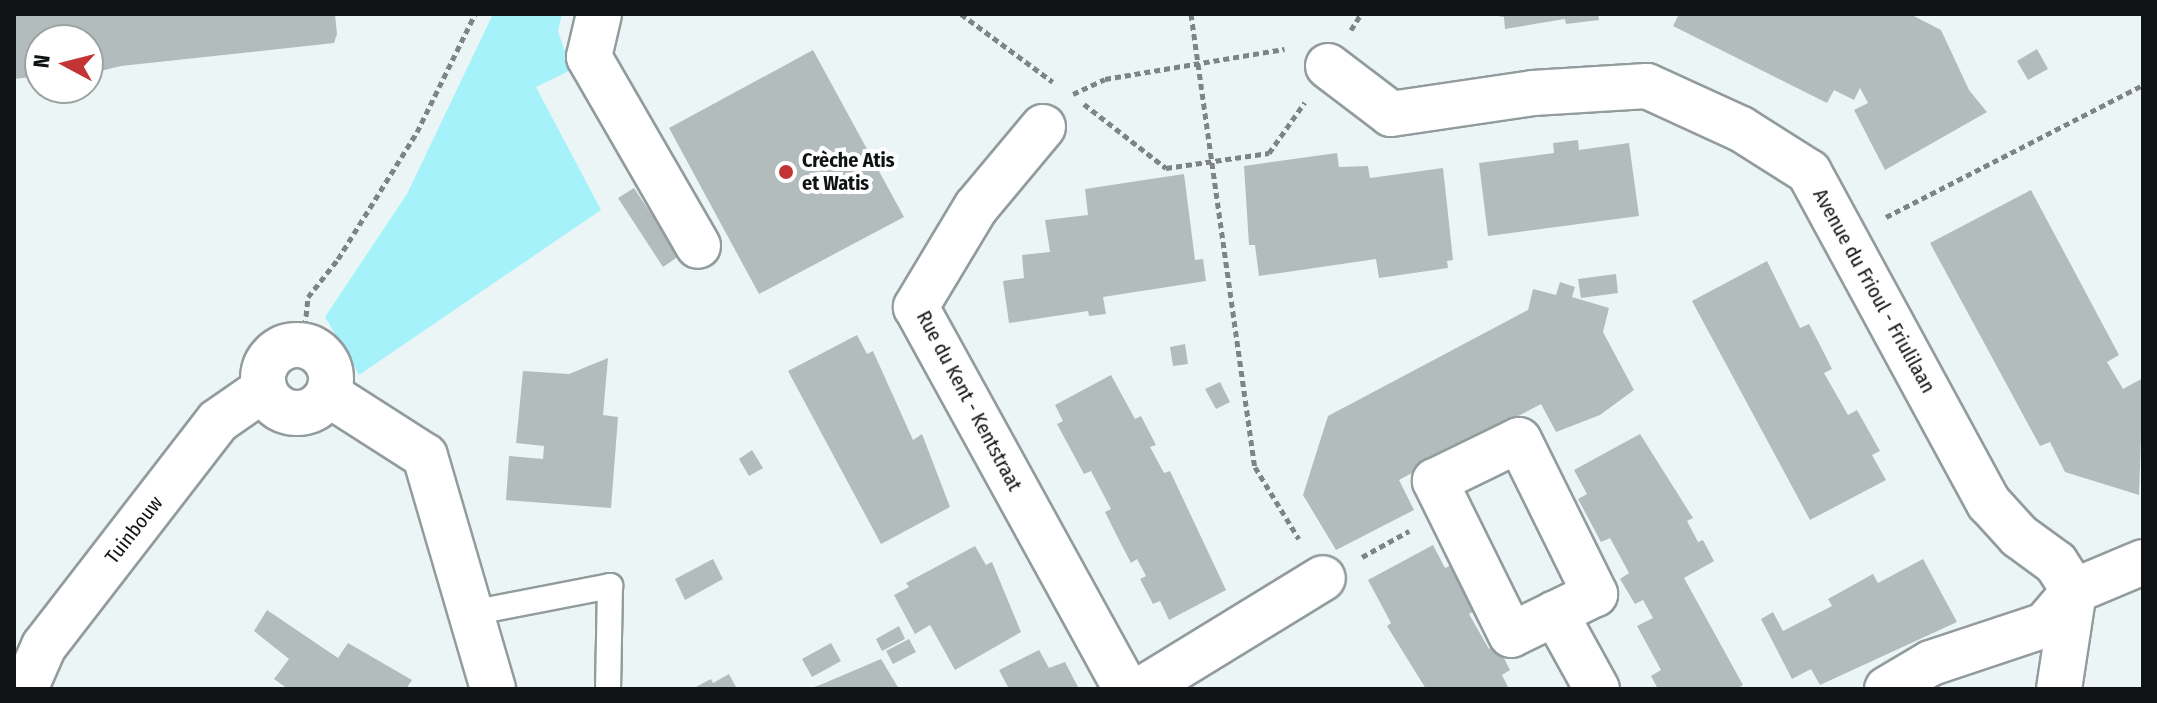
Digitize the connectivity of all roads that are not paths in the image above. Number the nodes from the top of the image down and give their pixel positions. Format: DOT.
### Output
graph roads {
  1 [pos="599,14"];
  2 [pos="1328,66"];
  3 [pos="1043,127"];
  4 [pos="698,246"];
  5 [pos="264,389"];
  6 [pos="328,394"];
  7 [pos="2143,562"];
  8 [pos="1323,578"];
  9 [pos="2074,591"];
  10 [pos="471,613"];
  11 [pos="1555,613"];
  12 [pos="25,689"];
  13 [pos="493,689"];
  14 [pos="608,689"];
  15 [pos="1126,689"];
  16 [pos="1142,689"];
  17 [pos="1597,689"];
  18 [pos="1887,689"];
  19 [pos="2059,689"];
  1 -- 4 [label="street"];
  2 -- 9 [label="street, Avenue du Frioul - Friulilaan"];
  3 -- 15 [label="street, Rue du Kent - Kentstraat"];
  5 -- 6 [label="street"];
  5 -- 6 [label="street"];
  5 -- 12 [label="street, Tuinbouw"];
  6 -- 10 [label="street"];
  7 -- 9 [label="street"];
  8 -- 16 [label="street"];
  9 -- 18 [label="street"];
  9 -- 19 [label="street"];
  10 -- 13 [label="street"];
  10 -- 14 [label="lane"];
  11 -- 11 [label="street"];
  11 -- 17 [label="street"];
}
